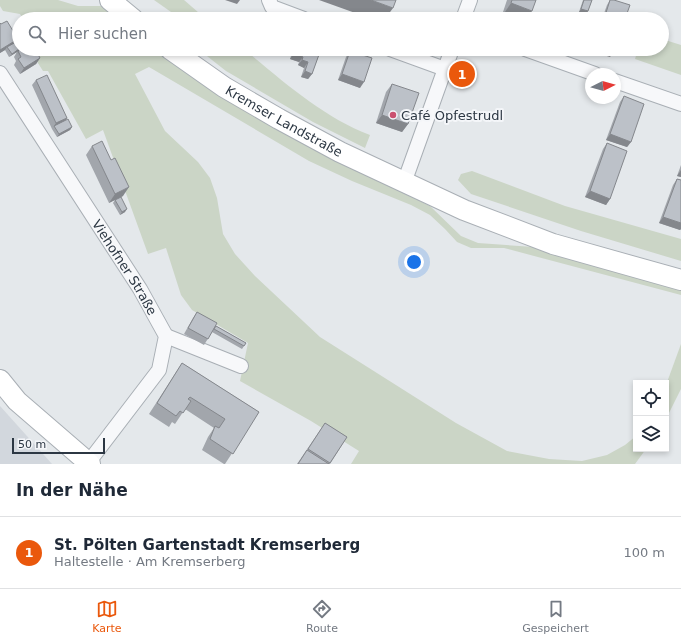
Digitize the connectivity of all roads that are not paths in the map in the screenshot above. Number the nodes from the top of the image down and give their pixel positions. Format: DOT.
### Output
graph roads {
  1 [pos="110,0"];
  2 [pos="269,0"];
  3 [pos="470,0"];
  4 [pos="125,12"];
  5 [pos="287,12"];
  6 [pos="466,12"];
  7 [pos="180,56"];
  8 [pos="421,56"];
  9 [pos="450,56"];
  10 [pos="545,56"];
  11 [pos="445,69"];
  12 [pos="585,70"];
  13 [pos="0,73"];
  14 [pos="621,83"];
  15 [pos="681,104"];
  16 [pos="404,183"];
  17 [pos="681,280"];
  18 [pos="166,336"];
  19 [pos="241,366"];
  20 [pos="0,380"];
  21 [pos="89,463"];
  1 -- 4 [label="main road"];
  2 -- 5 [label="street"];
  3 -- 6 [label="street"];
  7 -- 16 [label="main road, Kremser Landstraße"];
  8 -- 11 [label="street"];
  9 -- 11 [label="street"];
  10 -- 12 [label="street"];
  11 -- 16 [label="street"];
  13 -- 18 [label="street, Viehofner Straße"];
  14 -- 15 [label="street"];
  16 -- 17 [label="main road, Kremser Landstraße"];
  18 -- 19 [label="street"];
  18 -- 21 [label="street"];
  20 -- 21 [label="main road"];
}
